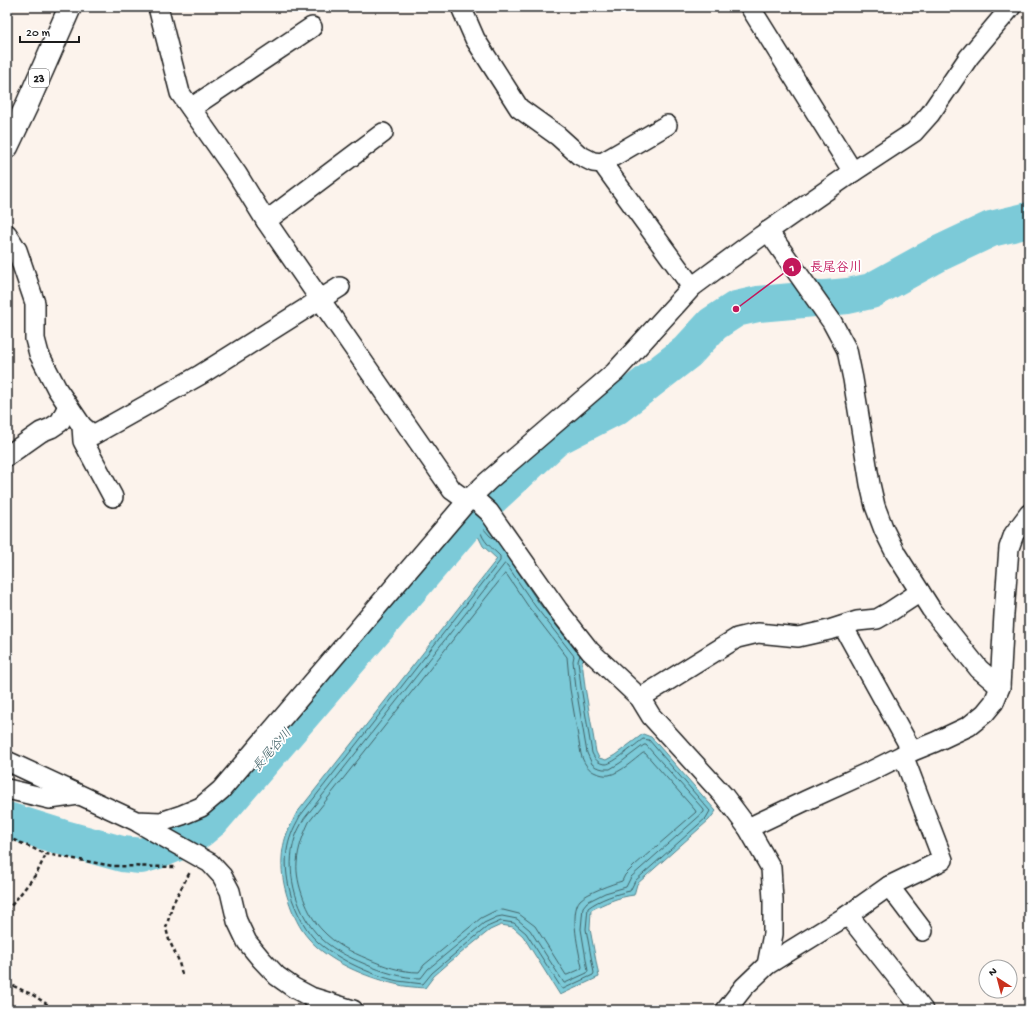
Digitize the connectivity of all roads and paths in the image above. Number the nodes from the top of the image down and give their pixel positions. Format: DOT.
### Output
graph roads {
  1 [pos="70,7"];
  2 [pos="158,7"];
  3 [pos="461,7"];
  4 [pos="750,7"];
  5 [pos="1011,7"];
  6 [pos="312,27"];
  7 [pos="191,108"];
  8 [pos="667,124"];
  9 [pos="383,133"];
  10 [pos="7,148"];
  11 [pos="602,164"];
  12 [pos="853,172"];
  13 [pos="266,221"];
  14 [pos="768,232"];
  15 [pos="7,234"];
  16 [pos="692,286"];
  17 [pos="340,287"];
  18 [pos="321,299"];
  19 [pos="68,406"];
  20 [pos="82,426"];
  21 [pos="7,456"];
  22 [pos="113,497"];
  23 [pos="469,499"];
  24 [pos="1029,514"];
  25 [pos="920,592"];
  26 [pos="843,626"];
  27 [pos="1000,687"];
  28 [pos="640,698"];
  29 [pos="908,753"];
  30 [pos="7,761"];
  31 [pos="7,789"];
  32 [pos="78,795"];
  33 [pos="136,822"];
  34 [pos="748,828"];
  35 [pos="7,837"];
  36 [pos="46,854"];
  37 [pos="195,859"];
  38 [pos="889,886"];
  39 [pos="7,912"];
  40 [pos="848,915"];
  41 [pos="923,931"];
  42 [pos="767,965"];
  43 [pos="182,974"];
  44 [pos="7,983"];
  45 [pos="58,1010"];
  46 [pos="353,1010"];
  47 [pos="726,1010"];
  48 [pos="923,1010"];
  1 -- 10 [label="main road, 23"];
  2 -- 7 [label="street"];
  3 -- 11 [label="street"];
  4 -- 12 [label="street"];
  5 -- 12 [label="street"];
  6 -- 7 [label="street"];
  7 -- 13 [label="street"];
  8 -- 11 [label="street"];
  9 -- 13 [label="street"];
  11 -- 16 [label="street"];
  12 -- 14 [label="street"];
  13 -- 18 [label="street"];
  14 -- 16 [label="street"];
  14 -- 25 [label="street"];
  15 -- 19 [label="street"];
  16 -- 23 [label="street"];
  17 -- 18 [label="street"];
  18 -- 20 [label="street"];
  18 -- 23 [label="street"];
  19 -- 20 [label="street"];
  19 -- 21 [label="street"];
  20 -- 22 [label="street"];
  23 -- 28 [label="street"];
  23 -- 33 [label="street"];
  24 -- 27 [label="street"];
  25 -- 26 [label="street"];
  25 -- 27 [label="street"];
  26 -- 28 [label="street"];
  26 -- 29 [label="street"];
  27 -- 29 [label="street"];
  28 -- 34 [label="street"];
  29 -- 34 [label="street"];
  29 -- 38 [label="street"];
  30 -- 32 [label="street"];
  31 -- 32 [label="street"];
  32 -- 33 [label="street"];
  33 -- 37 [label="street"];
  34 -- 42 [label="street"];
  35 -- 36 [label="path"];
  36 -- 37 [label="path"];
  36 -- 39 [label="path"];
  37 -- 43 [label="path"];
  37 -- 46 [label="street"];
  38 -- 40 [label="street"];
  38 -- 41 [label="street"];
  40 -- 42 [label="street"];
  40 -- 48 [label="street"];
  42 -- 47 [label="street"];
  44 -- 45 [label="path"];
}
